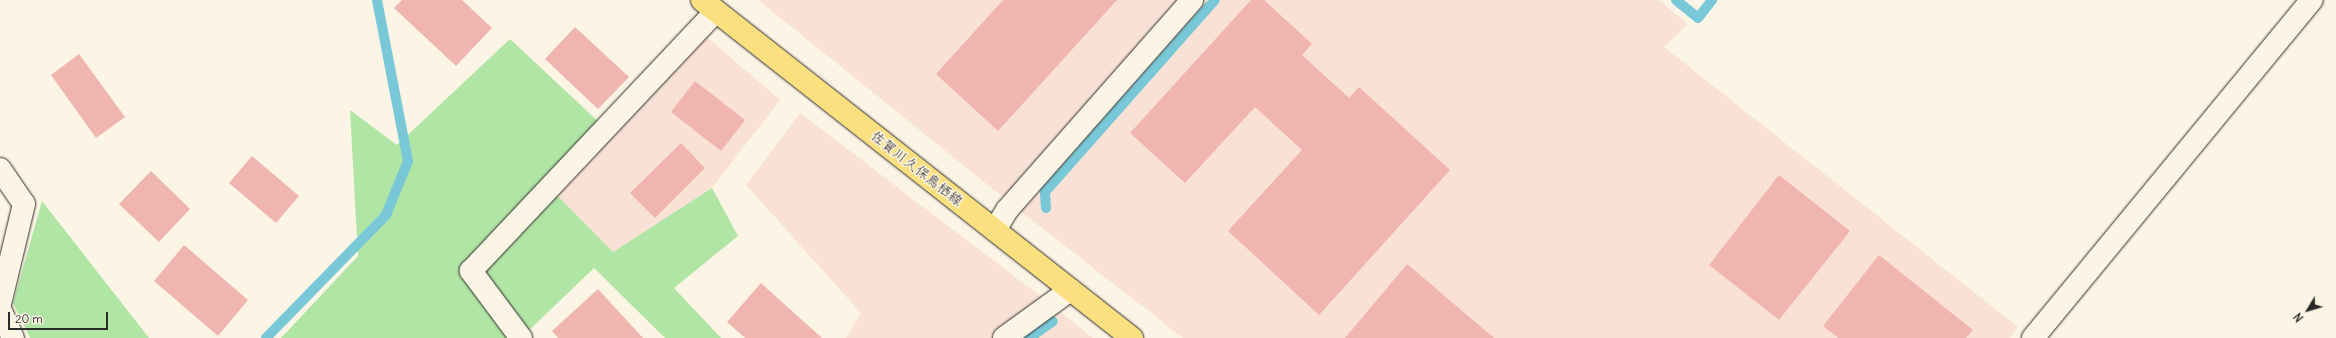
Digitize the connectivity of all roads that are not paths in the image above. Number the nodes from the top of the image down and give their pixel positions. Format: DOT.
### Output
graph roads {
  1 [pos="1192,0"];
  2 [pos="2312,0"];
  3 [pos="709,6"];
  4 [pos="0,169"];
  5 [pos="995,230"];
  6 [pos="1070,290"];
  7 [pos="0,304"];
  8 [pos="0,309"];
  9 [pos="13,338"];
  10 [pos="521,338"];
  11 [pos="1004,338"];
  12 [pos="1132,338"];
  13 [pos="2033,338"];
  1 -- 5 [label="street"];
  2 -- 13 [label="street"];
  3 -- 5 [label="main road, 佐賀川久保鳥栖線"];
  3 -- 10 [label="street"];
  4 -- 7 [label="street"];
  5 -- 6 [label="main road, 佐賀川久保鳥栖線"];
  6 -- 11 [label="street"];
  6 -- 12 [label="main road, 佐賀川久保鳥栖線"];
  8 -- 9 [label="street"];
}
